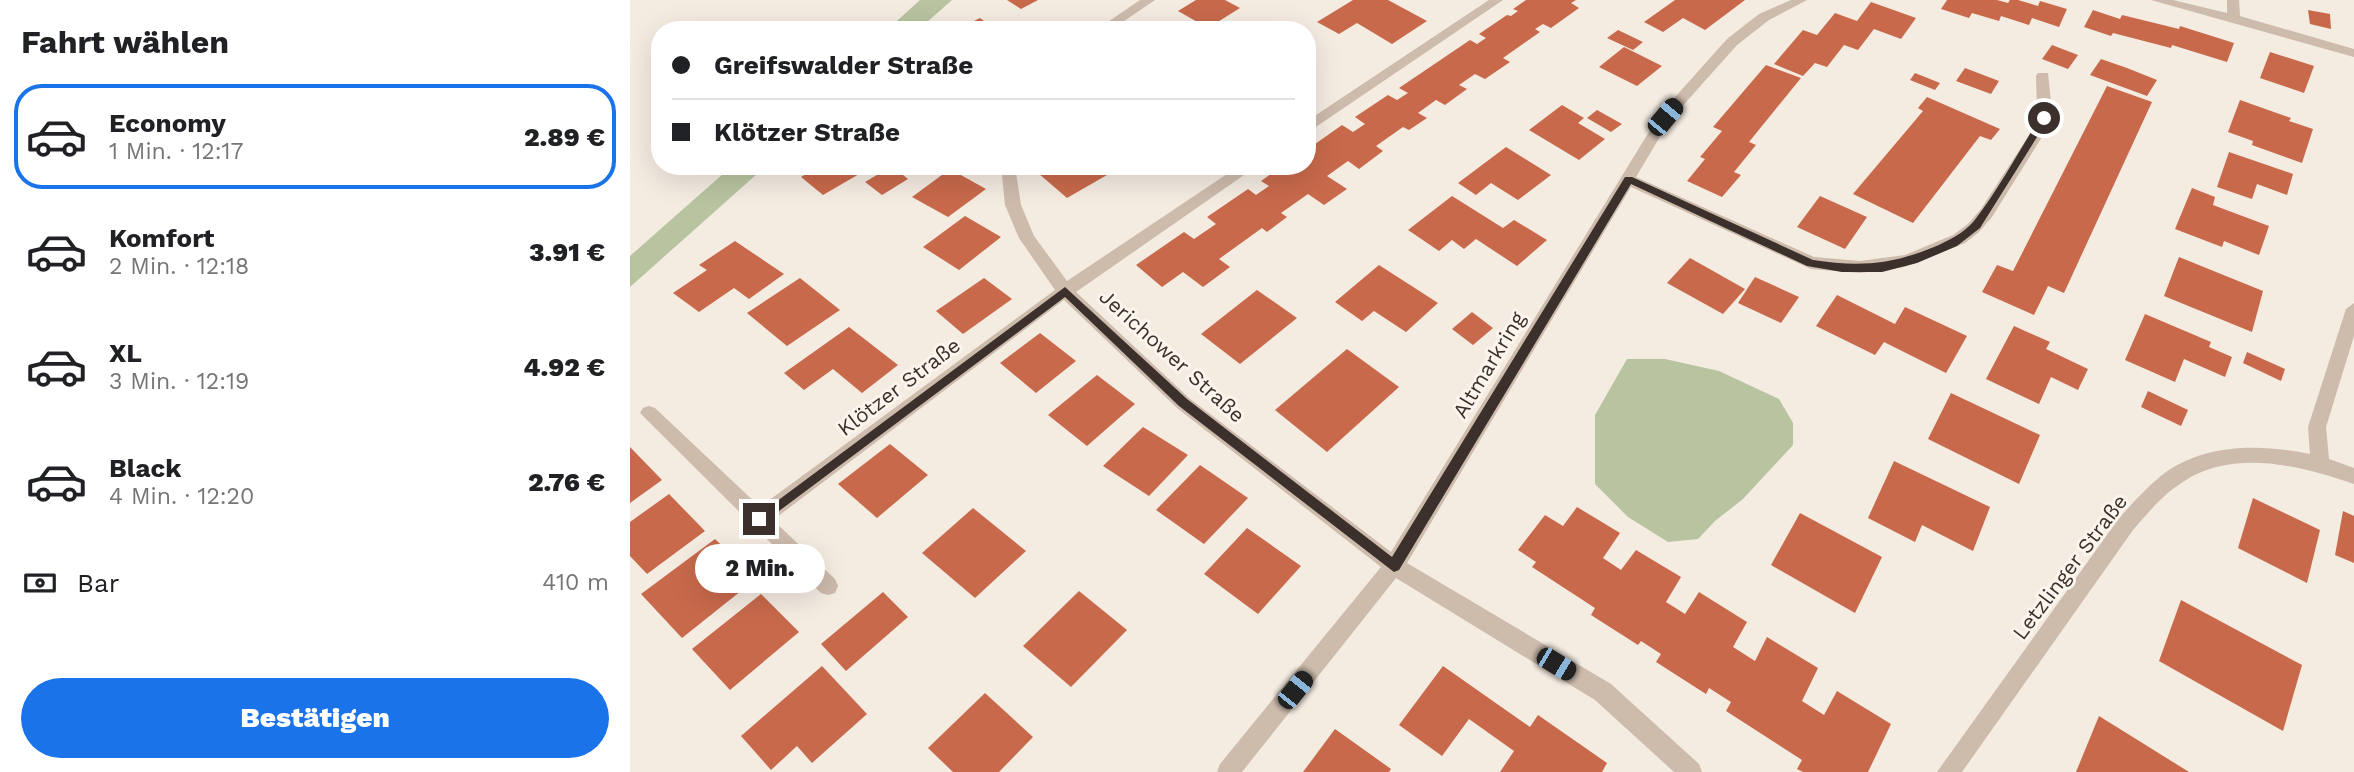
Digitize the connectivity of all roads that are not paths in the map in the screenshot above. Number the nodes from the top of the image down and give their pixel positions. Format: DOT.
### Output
graph roads {
  1 [pos="1149,0"];
  2 [pos="1497,0"];
  3 [pos="1801,0"];
  4 [pos="2157,0"];
  5 [pos="2234,0"];
  6 [pos="2234,18"];
  7 [pos="1116,21"];
  8 [pos="2354,52"];
  9 [pos="2043,76"];
  10 [pos="1316,122"];
  11 [pos="1009,175"];
  12 [pos="1237,175"];
  13 [pos="1629,180"];
  14 [pos="1065,291"];
  15 [pos="2354,309"];
  16 [pos="649,413"];
  17 [pos="2320,463"];
  18 [pos="2354,476"];
  19 [pos="759,519"];
  20 [pos="1394,566"];
  21 [pos="828,586"];
  22 [pos="1228,772"];
  23 [pos="1692,772"];
  24 [pos="1948,772"];
  1 -- 7 [label="street"];
  2 -- 10 [label="street"];
  3 -- 13 [label="street, Altmarkring"];
  4 -- 6 [label="street"];
  5 -- 6 [label="street"];
  6 -- 8 [label="street"];
  9 -- 13 [label="street"];
  11 -- 14 [label="street, Jerichower Straße"];
  12 -- 14 [label="street, Klötzer Straße"];
  13 -- 20 [label="street, Altmarkring"];
  14 -- 19 [label="street, Klötzer Straße"];
  14 -- 20 [label="street, Jerichower Straße"];
  15 -- 17 [label="street"];
  16 -- 19 [label="street"];
  17 -- 18 [label="street, Letzlinger Straße"];
  17 -- 24 [label="street, Letzlinger Straße"];
  19 -- 21 [label="street"];
  20 -- 22 [label="street, Altmarkring"];
  20 -- 23 [label="street, Jerichower Straße"];
}
